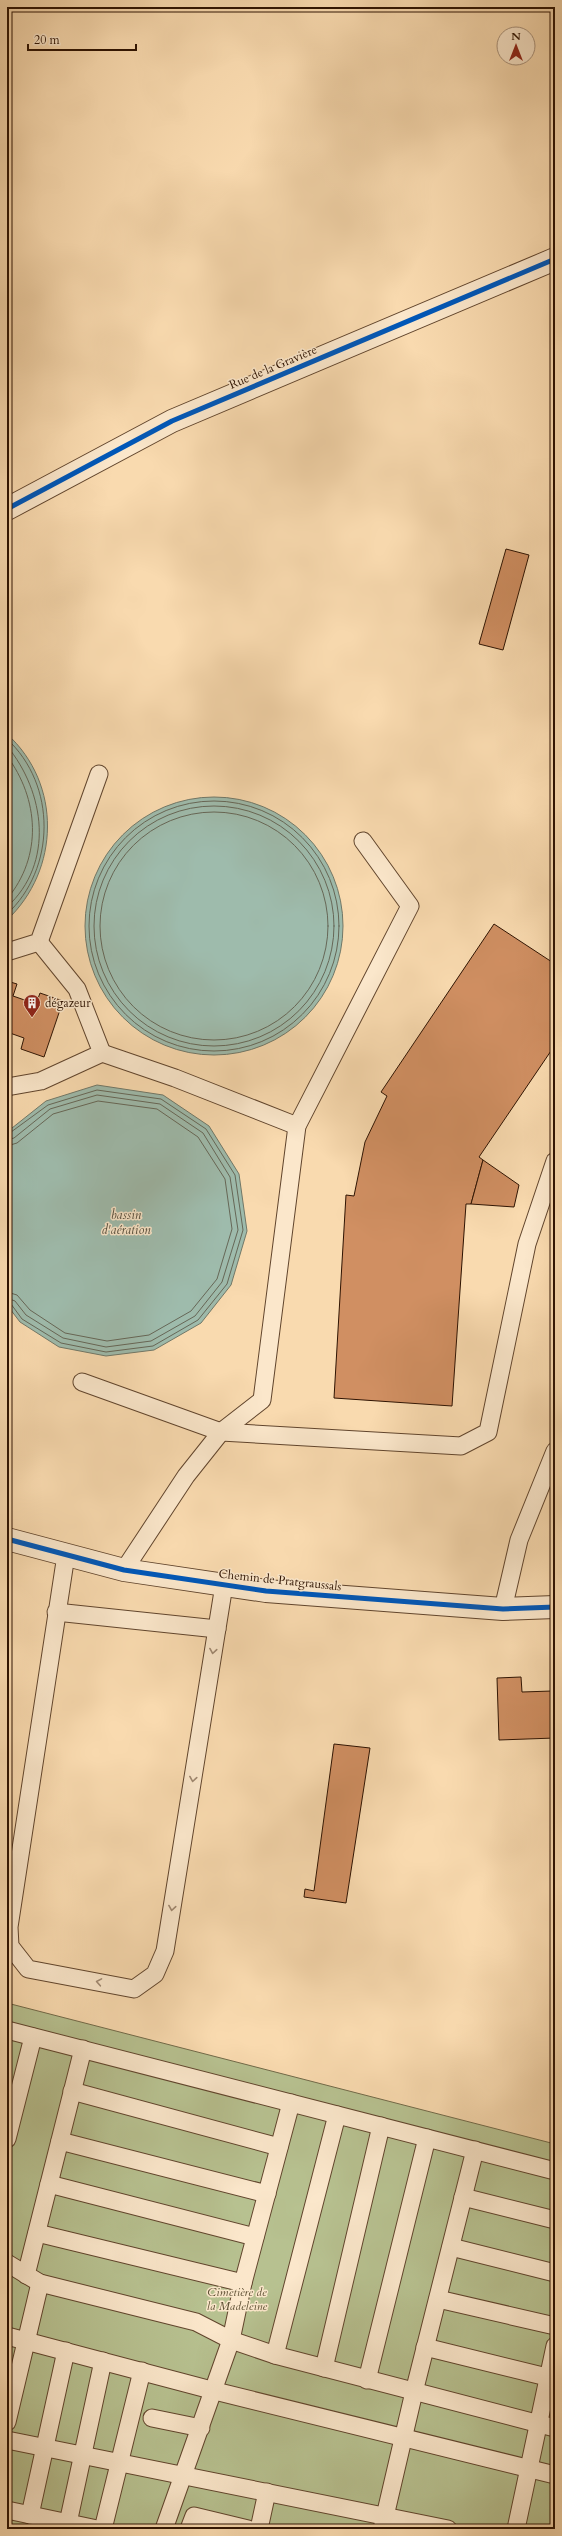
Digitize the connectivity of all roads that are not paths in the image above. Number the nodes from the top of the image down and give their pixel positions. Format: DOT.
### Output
graph roads {
  1 [pos="555,259"];
  2 [pos="7,509"];
  3 [pos="99,774"];
  4 [pos="363,841"];
  5 [pos="39,942"];
  6 [pos="7,952"];
  7 [pos="102,1054"];
  8 [pos="7,1086"];
  9 [pos="297,1126"];
  10 [pos="555,1161"];
  11 [pos="82,1382"];
  12 [pos="221,1432"];
  13 [pos="555,1451"];
  14 [pos="7,1539"];
  15 [pos="66,1555"];
  16 [pos="124,1570"];
  17 [pos="224,1585"];
  18 [pos="555,1607"];
  19 [pos="503,1609"];
  20 [pos="56,1612"];
  21 [pos="217,1629"];
  22 [pos="7,2030"];
  23 [pos="33,2037"];
  24 [pos="82,2049"];
  25 [pos="72,2091"];
  26 [pos="291,2103"];
  27 [pos="337,2115"];
  28 [pos="381,2126"];
  29 [pos="7,2138"];
  30 [pos="427,2138"];
  31 [pos="60,2141"];
  32 [pos="279,2147"];
  33 [pos="475,2150"];
  34 [pos="555,2171"];
  35 [pos="49,2184"];
  36 [pos="267,2194"];
  37 [pos="463,2197"];
  38 [pos="555,2220"];
  39 [pos="37,2233"];
  40 [pos="255,2238"];
  41 [pos="451,2247"];
  42 [pos="7,2263"];
  43 [pos="555,2273"];
  44 [pos="33,2279"];
  45 [pos="243,2282"];
  46 [pos="438,2299"];
  47 [pos="555,2326"];
  48 [pos="7,2336"];
  49 [pos="232,2340"];
  50 [pos="26,2341"];
  51 [pos="555,2346"];
  52 [pos="425,2347"];
  53 [pos="66,2351"];
  54 [pos="275,2355"];
  55 [pos="103,2361"];
  56 [pos="324,2368"];
  57 [pos="142,2371"];
  58 [pos="552,2378"];
  59 [pos="367,2380"];
  60 [pos="215,2391"];
  61 [pos="414,2392"];
  62 [pos="152,2418"];
  63 [pos="7,2422"];
  64 [pos="538,2424"];
  65 [pos="201,2428"];
  66 [pos="555,2428"];
  67 [pos="404,2438"];
  68 [pos="7,2440"];
  69 [pos="44,2447"];
  70 [pos="83,2455"];
  71 [pos="119,2462"];
  72 [pos="529,2469"];
  73 [pos="555,2475"];
  74 [pos="183,2476"];
  75 [pos="267,2492"];
  76 [pos="7,2510"];
  77 [pos="30,2514"];
  78 [pos="68,2523"];
  79 [pos="384,2523"];
  80 [pos="97,2529"];
  81 [pos="103,2529"];
  82 [pos="164,2529"];
  83 [pos="189,2529"];
  84 [pos="248,2529"];
  85 [pos="258,2529"];
  86 [pos="448,2529"];
  87 [pos="516,2529"];
  1 -- 2 [label="street, Rue de la Gravière"];
  3 -- 5 [label="lane"];
  4 -- 9 [label="lane"];
  5 -- 6 [label="lane"];
  5 -- 7 [label="lane"];
  7 -- 8 [label="lane"];
  7 -- 9 [label="lane"];
  9 -- 12 [label="lane"];
  10 -- 12 [label="lane"];
  11 -- 12 [label="lane"];
  12 -- 16 [label="lane"];
  13 -- 19 [label="lane"];
  14 -- 15 [label="street, Chemin de Pratgraussals"];
  15 -- 16 [label="street, Chemin de Pratgraussals"];
  15 -- 20 [label="lane"];
  16 -- 17 [label="street, Chemin de Pratgraussals"];
  17 -- 19 [label="street, Chemin de Pratgraussals"];
  17 -- 21 [label="lane"];
  18 -- 19 [label="street, Chemin de Pratgraussals"];
  20 -- 21 [label="lane"];
  21 -- 20 [label="lane, one-way"];
  22 -- 23 [label="lane"];
  23 -- 24 [label="lane"];
  23 -- 29 [label="lane"];
  24 -- 25 [label="lane"];
  24 -- 26 [label="lane"];
  25 -- 31 [label="lane"];
  25 -- 32 [label="lane"];
  26 -- 27 [label="lane"];
  26 -- 32 [label="lane"];
  27 -- 28 [label="lane"];
  27 -- 54 [label="lane"];
  28 -- 30 [label="lane"];
  28 -- 56 [label="lane"];
  30 -- 33 [label="lane"];
  30 -- 59 [label="lane"];
  31 -- 35 [label="lane"];
  31 -- 36 [label="lane"];
  32 -- 36 [label="lane"];
  33 -- 34 [label="lane"];
  33 -- 37 [label="lane"];
  35 -- 39 [label="lane"];
  35 -- 40 [label="lane"];
  36 -- 40 [label="lane"];
  37 -- 38 [label="lane"];
  37 -- 41 [label="lane"];
  39 -- 44 [label="lane"];
  39 -- 45 [label="lane"];
  40 -- 45 [label="lane"];
  41 -- 43 [label="lane"];
  41 -- 46 [label="lane"];
  42 -- 44 [label="lane"];
  44 -- 49 [label="lane"];
  44 -- 50 [label="lane"];
  45 -- 49 [label="lane"];
  46 -- 47 [label="lane"];
  46 -- 52 [label="lane"];
  48 -- 50 [label="lane"];
  49 -- 54 [label="lane"];
  49 -- 60 [label="lane"];
  50 -- 53 [label="lane"];
  50 -- 63 [label="lane"];
  51 -- 58 [label="lane"];
  52 -- 58 [label="lane"];
  52 -- 61 [label="lane"];
  53 -- 55 [label="lane"];
  53 -- 69 [label="lane"];
  54 -- 56 [label="lane"];
  55 -- 57 [label="lane"];
  55 -- 70 [label="lane"];
  56 -- 59 [label="lane"];
  57 -- 60 [label="lane"];
  57 -- 71 [label="lane"];
  58 -- 64 [label="lane"];
  59 -- 61 [label="lane"];
  60 -- 65 [label="lane"];
  60 -- 67 [label="lane"];
  61 -- 64 [label="lane"];
  61 -- 67 [label="lane"];
  62 -- 65 [label="lane"];
  64 -- 66 [label="lane"];
  64 -- 72 [label="lane"];
  65 -- 74 [label="lane"];
  67 -- 72 [label="lane"];
  67 -- 79 [label="lane"];
  68 -- 69 [label="lane"];
  69 -- 70 [label="lane"];
  69 -- 77 [label="lane"];
  70 -- 71 [label="lane"];
  70 -- 78 [label="lane"];
  71 -- 74 [label="lane"];
  71 -- 81 [label="lane"];
  72 -- 73 [label="lane"];
  72 -- 87 [label="lane"];
  74 -- 75 [label="lane"];
  74 -- 82 [label="lane"];
  75 -- 79 [label="lane"];
  75 -- 85 [label="lane"];
  76 -- 77 [label="lane"];
  77 -- 78 [label="lane"];
  78 -- 80 [label="lane"];
  79 -- 86 [label="lane"];
  83 -- 84 [label="lane"];
}
